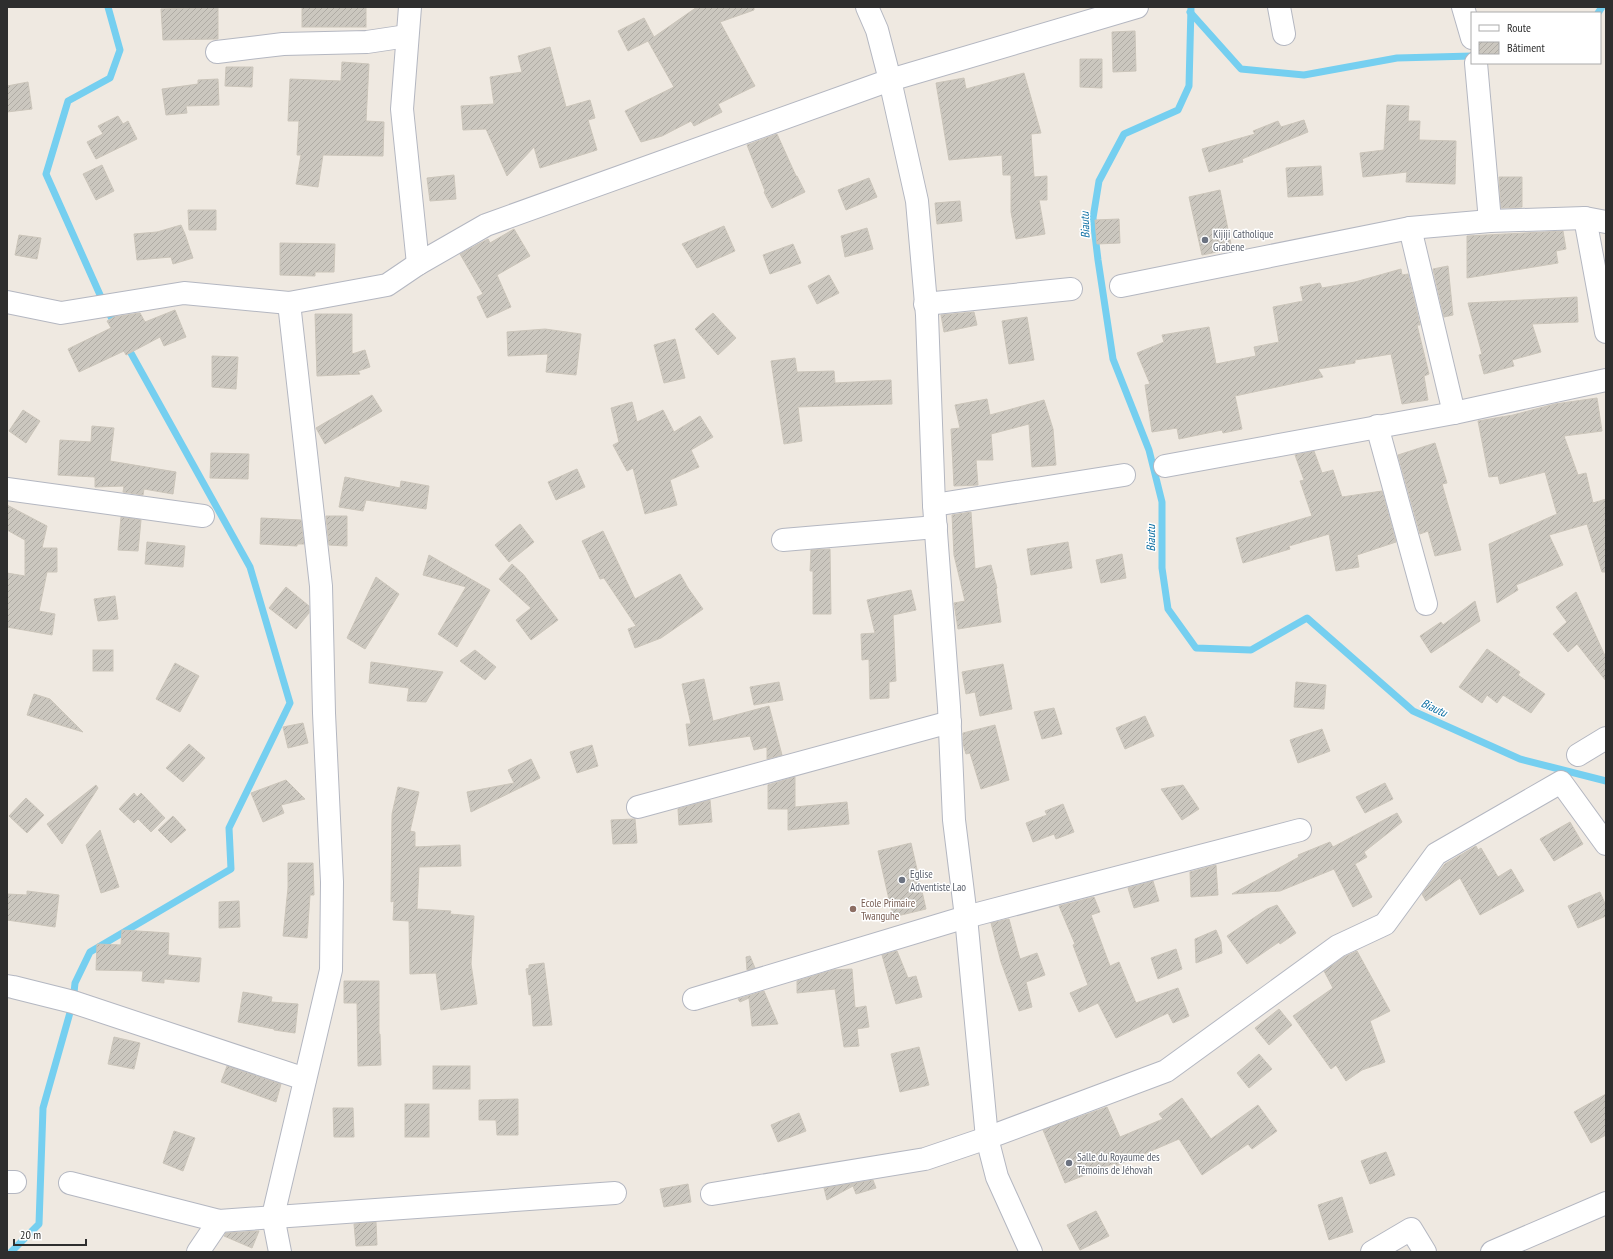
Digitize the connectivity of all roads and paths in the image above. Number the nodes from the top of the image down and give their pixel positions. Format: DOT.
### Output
graph roads {
  1 [pos="410,7"];
  2 [pos="867,7"];
  3 [pos="1137,7"];
  4 [pos="1279,7"];
  5 [pos="1463,7"];
  6 [pos="1284,34"];
  7 [pos="1471,35"];
  8 [pos="407,36"];
  9 [pos="217,52"];
  10 [pos="1477,69"];
  11 [pos="890,80"];
  12 [pos="1596,220"];
  13 [pos="1490,221"];
  14 [pos="1410,228"];
  15 [pos="418,264"];
  16 [pos="1121,286"];
  17 [pos="1071,290"];
  18 [pos="7,302"];
  19 [pos="289,303"];
  20 [pos="925,304"];
  21 [pos="1606,332"];
  22 [pos="1606,380"];
  23 [pos="1454,413"];
  24 [pos="1377,426"];
  25 [pos="1165,466"];
  26 [pos="1124,475"];
  27 [pos="7,490"];
  28 [pos="934,505"];
  29 [pos="203,516"];
  30 [pos="936,527"];
  31 [pos="783,540"];
  32 [pos="1426,604"];
  33 [pos="950,722"];
  34 [pos="1606,738"];
  35 [pos="1578,755"];
  36 [pos="638,807"];
  37 [pos="1300,830"];
  38 [pos="1606,844"];
  39 [pos="966,917"];
  40 [pos="7,986"];
  41 [pos="694,999"];
  42 [pos="305,1079"];
  43 [pos="988,1138"];
  44 [pos="70,1183"];
  45 [pos="615,1193"];
  46 [pos="712,1194"];
  47 [pos="1606,1203"];
  48 [pos="273,1216"];
  49 [pos="219,1221"];
  50 [pos="198,1252"];
  51 [pos="280,1252"];
  52 [pos="1031,1252"];
  53 [pos="1372,1252"];
  54 [pos="1425,1252"];
  55 [pos="1492,1252"];
  1 -- 8 [label="street"];
  2 -- 11 [label="street"];
  3 -- 11 [label="street"];
  4 -- 6 [label="street"];
  5 -- 7 [label="street"];
  8 -- 9 [label="street"];
  8 -- 15 [label="street"];
  10 -- 13 [label="street"];
  11 -- 15 [label="street"];
  11 -- 20 [label="street"];
  12 -- 13 [label="street"];
  12 -- 21 [label="street"];
  13 -- 14 [label="street"];
  14 -- 16 [label="street"];
  14 -- 23 [label="street"];
  15 -- 19 [label="street"];
  17 -- 20 [label="street"];
  18 -- 19 [label="street"];
  19 -- 42 [label="street"];
  20 -- 28 [label="street"];
  22 -- 23 [label="street"];
  23 -- 24 [label="street"];
  24 -- 25 [label="street"];
  24 -- 32 [label="street"];
  26 -- 28 [label="street"];
  27 -- 29 [label="street"];
  28 -- 30 [label="street"];
  30 -- 31 [label="street"];
  30 -- 33 [label="street"];
  33 -- 36 [label="street"];
  33 -- 39 [label="street"];
  34 -- 35 [label="street"];
  37 -- 39 [label="street"];
  38 -- 43 [label="street"];
  39 -- 41 [label="street"];
  39 -- 43 [label="street"];
  40 -- 42 [label="street"];
  42 -- 48 [label="street"];
  43 -- 46 [label="street"];
  43 -- 52 [label="street"];
  44 -- 49 [label="street"];
  45 -- 48 [label="street"];
  47 -- 55 [label="street"];
  48 -- 49 [label="street"];
  48 -- 51 [label="street"];
  49 -- 50 [label="street"];
  53 -- 54 [label="street"];
}
